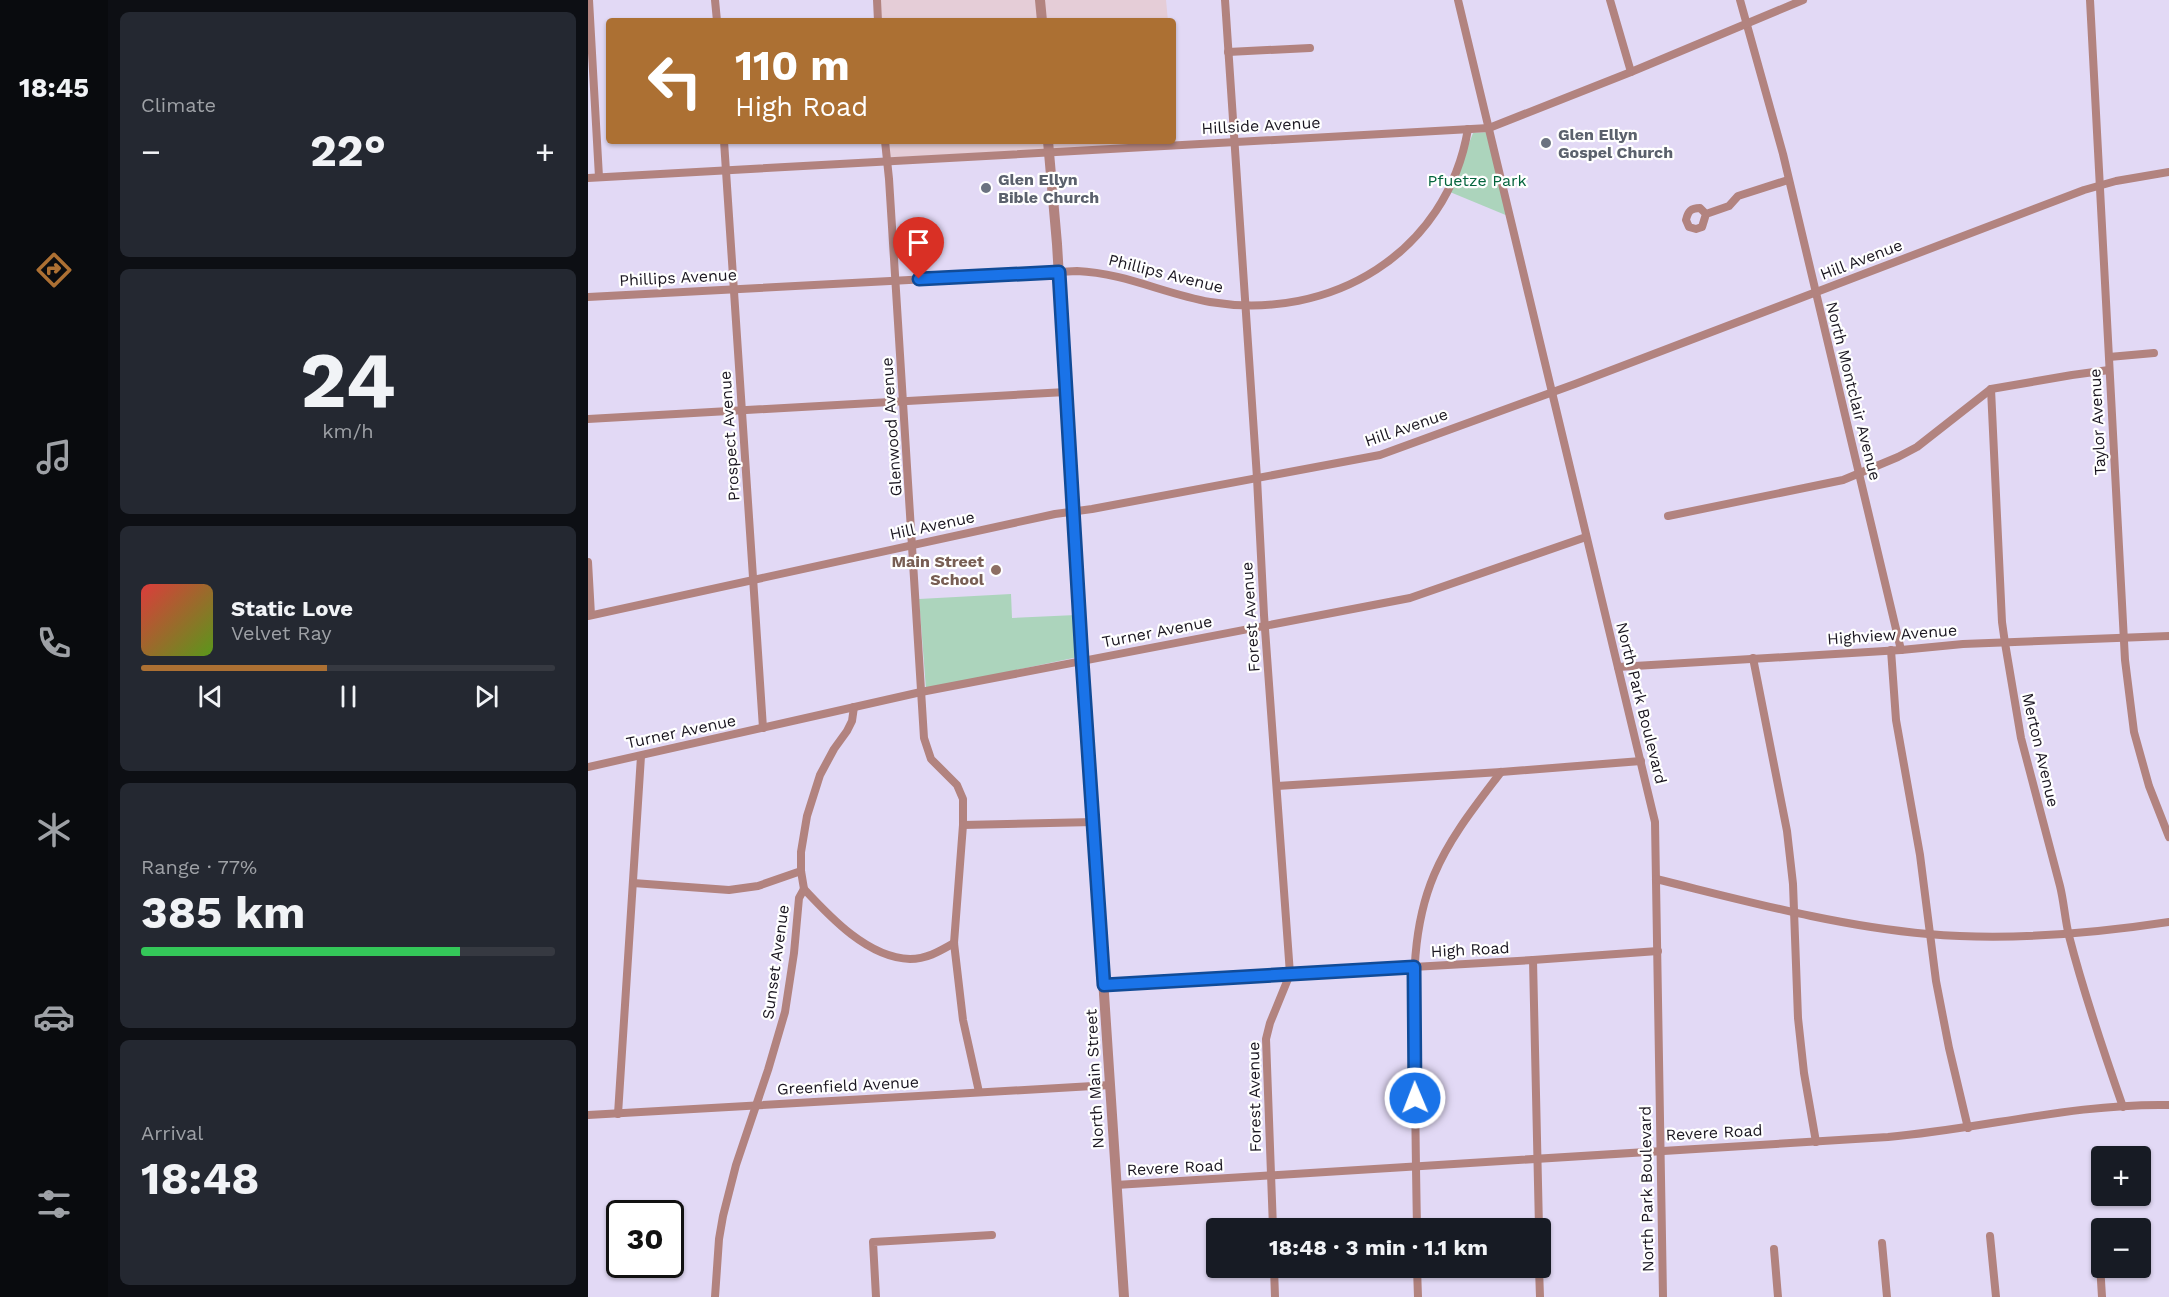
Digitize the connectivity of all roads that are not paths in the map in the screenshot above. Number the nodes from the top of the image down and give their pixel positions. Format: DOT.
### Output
graph roads {
  1 [pos="589,0"];
  2 [pos="716,0"];
  3 [pos="877,0"];
  4 [pos="1040,0"];
  5 [pos="1225,0"];
  6 [pos="1458,0"];
  7 [pos="1610,0"];
  8 [pos="1740,0"];
  9 [pos="1803,0"];
  10 [pos="2090,0"];
  11 [pos="717,18"];
  12 [pos="878,18"];
  13 [pos="1042,18"];
  14 [pos="1746,24"];
  15 [pos="1310,48"];
  16 [pos="1228,52"];
  17 [pos="1631,72"];
  18 [pos="1489,128"];
  19 [pos="1468,129"];
  20 [pos="1234,141"];
  21 [pos="1176,143"];
  22 [pos="724,144"];
  23 [pos="885,144"];
  24 [pos="1123,144"];
  25 [pos="1049,146"];
  26 [pos="886,161"];
  27 [pos="726,170"];
  28 [pos="2169,172"];
  29 [pos="599,177"];
  30 [pos="588,178"];
  31 [pos="1788,180"];
  32 [pos="2100,185"];
  33 [pos="1706,214"];
  34 [pos="1059,272"];
  35 [pos="896,280"];
  36 [pos="734,289"];
  37 [pos="1815,293"];
  38 [pos="588,297"];
  39 [pos="1246,306"];
  40 [pos="2154,353"];
  41 [pos="2109,357"];
  42 [pos="2109,370"];
  43 [pos="1990,389"];
  44 [pos="1552,391"];
  45 [pos="1066,392"];
  46 [pos="904,401"];
  47 [pos="742,410"];
  48 [pos="588,419"];
  49 [pos="1859,473"];
  50 [pos="1257,478"];
  51 [pos="1074,512"];
  52 [pos="1668,516"];
  53 [pos="1586,537"];
  54 [pos="913,545"];
  55 [pos="588,562"];
  56 [pos="753,580"];
  57 [pos="589,615"];
  58 [pos="1264,625"];
  59 [pos="2169,636"];
  60 [pos="2123,638"];
  61 [pos="2005,643"];
  62 [pos="1891,650"];
  63 [pos="1901,650"];
  64 [pos="1753,658"];
  65 [pos="1082,660"];
  66 [pos="1618,667"];
  67 [pos="921,692"];
  68 [pos="854,707"];
  69 [pos="763,728"];
  70 [pos="641,756"];
  71 [pos="1641,761"];
  72 [pos="588,767"];
  73 [pos="1501,772"];
  74 [pos="1277,786"];
  75 [pos="1094,822"];
  76 [pos="963,825"];
  77 [pos="2169,837"];
  78 [pos="801,871"];
  79 [pos="1656,879"];
  80 [pos="633,883"];
  81 [pos="804,888"];
  82 [pos="1793,912"];
  83 [pos="2169,922"];
  84 [pos="2068,933"];
  85 [pos="1930,934"];
  86 [pos="954,943"];
  87 [pos="1658,951"];
  88 [pos="1533,960"];
  89 [pos="1414,967"];
  90 [pos="1290,974"];
  91 [pos="1104,985"];
  92 [pos="1110,1085"];
  93 [pos="979,1092"];
  94 [pos="2169,1105"];
  95 [pos="757,1106"];
  96 [pos="2123,1107"];
  97 [pos="618,1114"];
  98 [pos="588,1115"];
  99 [pos="1968,1128"];
  100 [pos="1816,1142"];
  101 [pos="1661,1150"];
  102 [pos="1537,1160"];
  103 [pos="1416,1167"];
  104 [pos="1271,1176"];
  105 [pos="1116,1185"];
  106 [pos="1272,1218"];
  107 [pos="1417,1218"];
  108 [pos="1539,1218"];
  109 [pos="992,1235"];
  110 [pos="1990,1236"];
  111 [pos="1882,1243"];
  112 [pos="1774,1249"];
  113 [pos="1274,1278"];
  114 [pos="1418,1278"];
  115 [pos="1539,1278"];
  116 [pos="2101,1278"];
  117 [pos="715,1297"];
  118 [pos="876,1297"];
  119 [pos="1124,1297"];
  120 [pos="1275,1297"];
  121 [pos="1418,1297"];
  122 [pos="1540,1297"];
  123 [pos="1663,1297"];
  124 [pos="1778,1297"];
  125 [pos="1887,1297"];
  126 [pos="1996,1297"];
  127 [pos="2102,1297"];
  1 -- 29 [label="street"];
  2 -- 11 [label="street"];
  3 -- 12 [label="street"];
  4 -- 13 [label="street"];
  5 -- 16 [label="street, Forest Avenue"];
  6 -- 18 [label="street, North Park Boulevard"];
  7 -- 17 [label="street"];
  8 -- 14 [label="street, North Montclair Avenue"];
  9 -- 14 [label="street, Hillside Avenue"];
  10 -- 32 [label="street, Taylor Avenue"];
  14 -- 17 [label="street, Hillside Avenue"];
  14 -- 31 [label="street, North Montclair Avenue"];
  15 -- 16 [label="street"];
  16 -- 20 [label="street, Forest Avenue"];
  17 -- 18 [label="street, Hillside Avenue"];
  18 -- 19 [label="street, Hillside Avenue"];
  18 -- 44 [label="street, North Park Boulevard"];
  19 -- 20 [label="street, Hillside Avenue"];
  19 -- 39 [label="street, Phillips Avenue"];
  20 -- 21 [label="street, Hillside Avenue"];
  20 -- 39 [label="street, Forest Avenue"];
  22 -- 27 [label="street, Prospect Avenue"];
  23 -- 26 [label="street, Glenwood Avenue"];
  24 -- 25 [label="street, Hillside Avenue"];
  25 -- 26 [label="street, Hillside Avenue"];
  25 -- 34 [label="street, North Main Street"];
  26 -- 27 [label="street, Hillside Avenue"];
  26 -- 35 [label="street, Glenwood Avenue"];
  27 -- 29 [label="street, Hillside Avenue"];
  27 -- 36 [label="street, Prospect Avenue"];
  28 -- 32 [label="street, Hill Avenue"];
  29 -- 30 [label="street, Hillside Avenue"];
  31 -- 33 [label="street"];
  31 -- 37 [label="street, North Montclair Avenue"];
  32 -- 37 [label="street, Hill Avenue"];
  32 -- 41 [label="street, Taylor Avenue"];
  34 -- 35 [label="street, Phillips Avenue"];
  34 -- 39 [label="street, Phillips Avenue"];
  34 -- 45 [label="street, North Main Street"];
  35 -- 36 [label="street, Phillips Avenue"];
  35 -- 46 [label="street, Glenwood Avenue"];
  36 -- 38 [label="street, Phillips Avenue"];
  36 -- 47 [label="street, Prospect Avenue"];
  37 -- 44 [label="street, Hill Avenue"];
  37 -- 49 [label="street, North Montclair Avenue"];
  39 -- 50 [label="street, Forest Avenue"];
  40 -- 41 [label="street"];
  41 -- 42 [label="street, Taylor Avenue"];
  42 -- 43 [label="street"];
  42 -- 60 [label="street, Taylor Avenue"];
  43 -- 49 [label="street"];
  43 -- 61 [label="street, Merton Avenue"];
  44 -- 50 [label="street, Hill Avenue"];
  44 -- 53 [label="street, North Park Boulevard"];
  45 -- 46 [label="street"];
  45 -- 51 [label="street, North Main Street"];
  46 -- 47 [label="street"];
  46 -- 54 [label="street, Glenwood Avenue"];
  47 -- 48 [label="street"];
  47 -- 56 [label="street, Prospect Avenue"];
  49 -- 52 [label="street"];
  49 -- 63 [label="street, North Montclair Avenue"];
  50 -- 51 [label="street, Hill Avenue"];
  50 -- 58 [label="street, Forest Avenue"];
  51 -- 54 [label="street, Hill Avenue"];
  51 -- 65 [label="street, North Main Street"];
  53 -- 58 [label="street, Turner Avenue"];
  53 -- 66 [label="street, North Park Boulevard"];
  54 -- 56 [label="street, Hill Avenue"];
  54 -- 67 [label="street, Glenwood Avenue"];
  55 -- 57 [label="street"];
  56 -- 57 [label="street, Hill Avenue"];
  56 -- 69 [label="street, Prospect Avenue"];
  58 -- 65 [label="street, Turner Avenue"];
  58 -- 74 [label="street, Forest Avenue"];
  59 -- 60 [label="street, Highview Avenue"];
  60 -- 61 [label="street, Highview Avenue"];
  60 -- 77 [label="street, Taylor Avenue"];
  61 -- 63 [label="street, Highview Avenue"];
  61 -- 84 [label="street, Merton Avenue"];
  62 -- 63 [label="street, Highview Avenue"];
  62 -- 64 [label="street, Highview Avenue"];
  62 -- 85 [label="street"];
  64 -- 66 [label="street, Highview Avenue"];
  64 -- 82 [label="street"];
  65 -- 67 [label="street, Turner Avenue"];
  65 -- 75 [label="street, North Main Street"];
  66 -- 71 [label="street, North Park Boulevard"];
  67 -- 68 [label="street, Turner Avenue"];
  67 -- 76 [label="street, Glenwood Avenue"];
  68 -- 69 [label="street, Turner Avenue"];
  68 -- 78 [label="street, Sunset Avenue"];
  69 -- 70 [label="street, Turner Avenue"];
  70 -- 72 [label="street, Turner Avenue"];
  70 -- 80 [label="street"];
  71 -- 73 [label="street"];
  71 -- 79 [label="street, North Park Boulevard"];
  73 -- 74 [label="street"];
  73 -- 89 [label="street"];
  74 -- 90 [label="street, Forest Avenue"];
  75 -- 76 [label="street"];
  75 -- 91 [label="street, North Main Street"];
  76 -- 86 [label="street, Glenwood Avenue"];
  78 -- 80 [label="street"];
  78 -- 81 [label="street, Sunset Avenue"];
  79 -- 82 [label="street"];
  79 -- 87 [label="street, North Park Boulevard"];
  80 -- 97 [label="street"];
  81 -- 86 [label="street"];
  81 -- 95 [label="street, Sunset Avenue"];
  82 -- 85 [label="street"];
  82 -- 100 [label="street"];
  83 -- 84 [label="street"];
  84 -- 85 [label="street"];
  84 -- 96 [label="street, Merton Avenue"];
  85 -- 99 [label="street"];
  86 -- 93 [label="street, Glenwood Avenue"];
  87 -- 88 [label="street, High Road"];
  87 -- 101 [label="street, North Park Boulevard"];
  88 -- 89 [label="street, High Road"];
  88 -- 102 [label="street"];
  89 -- 90 [label="street, High Road"];
  89 -- 103 [label="street"];
  90 -- 91 [label="street, High Road"];
  90 -- 104 [label="street, Forest Avenue"];
  91 -- 92 [label="street, North Main Street"];
  92 -- 93 [label="street, Greenfield Avenue"];
  92 -- 105 [label="street, North Main Street"];
  93 -- 95 [label="street, Greenfield Avenue"];
  94 -- 96 [label="street, Revere Road"];
  95 -- 97 [label="street, Greenfield Avenue"];
  95 -- 117 [label="street, Sunset Avenue"];
  96 -- 99 [label="street, Revere Road"];
  97 -- 98 [label="street, Greenfield Avenue"];
  99 -- 100 [label="street, Revere Road"];
  100 -- 101 [label="street, Revere Road"];
  101 -- 102 [label="street, Revere Road"];
  101 -- 123 [label="street, North Park Boulevard"];
  102 -- 103 [label="street, Revere Road"];
  102 -- 108 [label="street"];
  103 -- 104 [label="street, Revere Road"];
  103 -- 107 [label="street"];
  104 -- 105 [label="street, Revere Road"];
  104 -- 106 [label="street, Forest Avenue"];
  105 -- 119 [label="street, North Main Street"];
  109 -- 118 [label="street"];
  110 -- 126 [label="street"];
  111 -- 125 [label="street"];
  112 -- 124 [label="street"];
  113 -- 120 [label="street"];
  114 -- 121 [label="street"];
  115 -- 122 [label="street"];
  116 -- 127 [label="street"];
}
